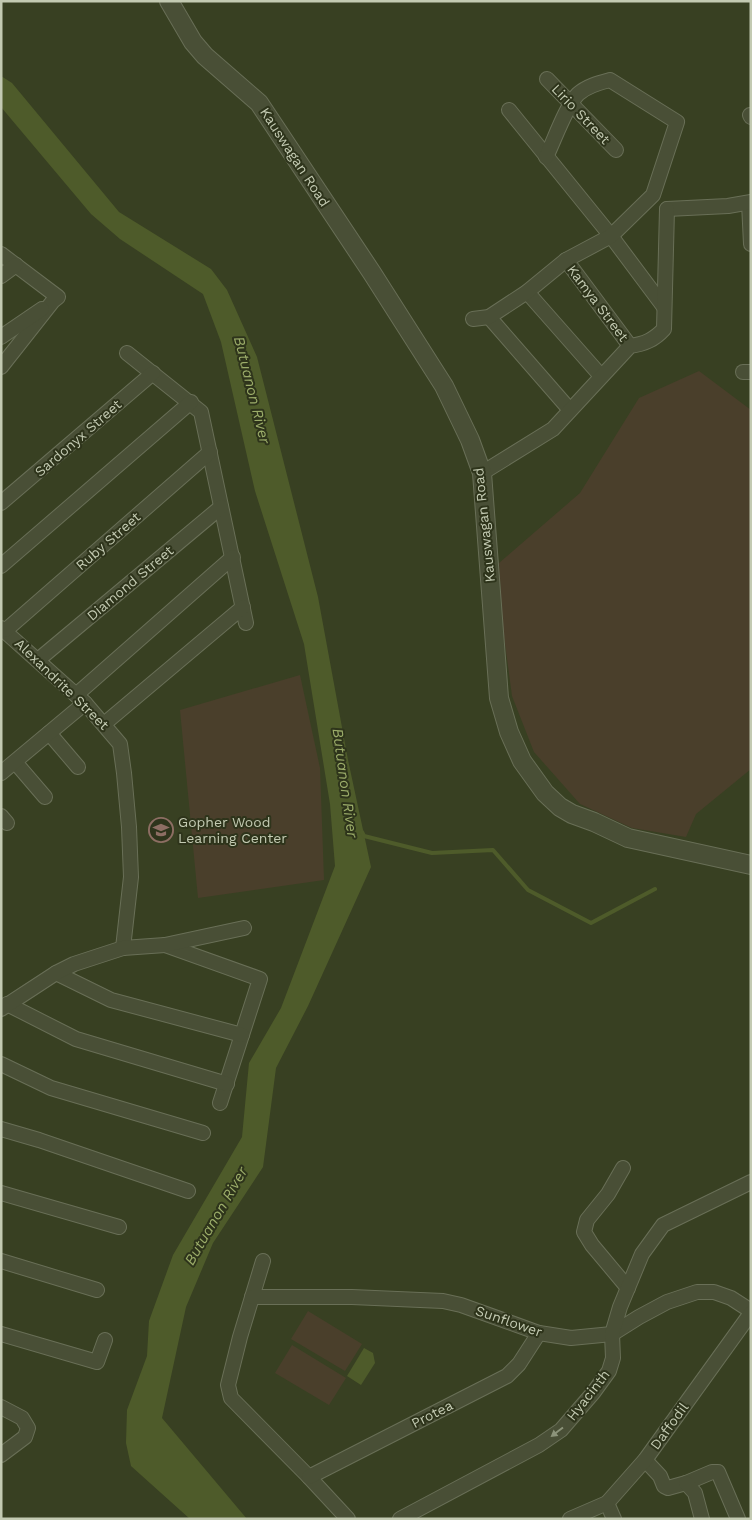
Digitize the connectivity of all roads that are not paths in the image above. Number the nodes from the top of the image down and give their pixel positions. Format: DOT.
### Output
graph roads {
  1 [pos="169,1"];
  2 [pos="547,79"];
  3 [pos="572,104"];
  4 [pos="509,110"];
  5 [pos="616,150"];
  6 [pos="546,157"];
  7 [pos="653,195"];
  8 [pos="750,202"];
  9 [pos="667,209"];
  10 [pos="611,236"];
  11 [pos="751,244"];
  12 [pos="1,254"];
  13 [pos="566,260"];
  14 [pos="16,265"];
  15 [pos="1,276"];
  16 [pos="527,292"];
  17 [pos="53,301"];
  18 [pos="664,307"];
  19 [pos="489,317"];
  20 [pos="473,319"];
  21 [pos="1,337"];
  22 [pos="630,346"];
  23 [pos="127,353"];
  24 [pos="1,367"];
  25 [pos="153,373"];
  26 [pos="601,376"];
  27 [pos="191,402"];
  28 [pos="570,410"];
  29 [pos="210,452"];
  30 [pos="482,473"];
  31 [pos="1,503"];
  32 [pos="221,507"];
  33 [pos="233,557"];
  34 [pos="1,566"];
  35 [pos="243,607"];
  36 [pos="246,623"];
  37 [pos="4,629"];
  38 [pos="38,660"];
  39 [pos="80,699"];
  40 [pos="104,724"];
  41 [pos="49,733"];
  42 [pos="15,762"];
  43 [pos="78,767"];
  44 [pos="1,773"];
  45 [pos="45,797"];
  46 [pos="751,865"];
  47 [pos="244,928"];
  48 [pos="165,945"];
  49 [pos="123,948"];
  50 [pos="56,974"];
  51 [pos="4,1007"];
  52 [pos="242,1036"];
  53 [pos="1,1064"];
  54 [pos="227,1084"];
  55 [pos="220,1103"];
  56 [pos="1,1129"];
  57 [pos="203,1133"];
  58 [pos="623,1168"];
  59 [pos="751,1182"];
  60 [pos="188,1191"];
  61 [pos="1,1193"];
  62 [pos="120,1227"];
  63 [pos="1,1261"];
  64 [pos="263,1261"];
  65 [pos="628,1288"];
  66 [pos="96,1290"];
  67 [pos="252,1296"];
  68 [pos="751,1312"];
  69 [pos="539,1333"];
  70 [pos="1,1334"];
  71 [pos="612,1334"];
  72 [pos="105,1340"];
  73 [pos="1,1407"];
  74 [pos="1,1454"];
  75 [pos="645,1460"];
  76 [pos="309,1477"];
  77 [pos="686,1484"];
  78 [pos="607,1503"];
  79 [pos="348,1519"];
  80 [pos="400,1519"];
  81 [pos="570,1519"];
  82 [pos="614,1519"];
  83 [pos="702,1519"];
  84 [pos="738,1519"];
  1 -- 30 [label="street, Kauswagan Road"];
  2 -- 3 [label="street, Lirio Street"];
  3 -- 5 [label="street, Lirio Street"];
  3 -- 6 [label="street"];
  3 -- 7 [label="street"];
  4 -- 6 [label="street"];
  6 -- 10 [label="street"];
  7 -- 9 [label="street"];
  7 -- 10 [label="street"];
  8 -- 9 [label="street"];
  8 -- 11 [label="street"];
  9 -- 18 [label="street"];
  10 -- 13 [label="street"];
  10 -- 18 [label="street"];
  12 -- 14 [label="street"];
  13 -- 16 [label="street"];
  13 -- 22 [label="street, Kamya Street"];
  14 -- 15 [label="street"];
  14 -- 17 [label="street"];
  16 -- 19 [label="street"];
  16 -- 26 [label="street"];
  17 -- 21 [label="street"];
  17 -- 24 [label="street"];
  18 -- 22 [label="street"];
  19 -- 20 [label="street"];
  19 -- 28 [label="street"];
  22 -- 26 [label="street"];
  23 -- 25 [label="street"];
  25 -- 27 [label="street"];
  25 -- 31 [label="street, Sardonyx Street"];
  26 -- 28 [label="street"];
  27 -- 29 [label="street"];
  27 -- 34 [label="street"];
  28 -- 30 [label="street"];
  29 -- 32 [label="street"];
  29 -- 37 [label="street, Ruby Street"];
  30 -- 46 [label="street, Kauswagan Road"];
  32 -- 33 [label="street"];
  32 -- 38 [label="street, Diamond Street"];
  33 -- 35 [label="street"];
  33 -- 39 [label="street"];
  35 -- 36 [label="street"];
  35 -- 40 [label="street"];
  37 -- 38 [label="street, Alexandrite Street"];
  38 -- 39 [label="street, Alexandrite Street"];
  39 -- 40 [label="street, Alexandrite Street"];
  39 -- 41 [label="street"];
  40 -- 49 [label="street, Alexandrite Street"];
  41 -- 42 [label="street"];
  41 -- 43 [label="street"];
  42 -- 44 [label="street"];
  42 -- 45 [label="street"];
  47 -- 48 [label="street"];
  48 -- 49 [label="street"];
  48 -- 52 [label="street"];
  49 -- 50 [label="street"];
  50 -- 51 [label="street"];
  50 -- 52 [label="street"];
  51 -- 54 [label="street"];
  52 -- 54 [label="street"];
  53 -- 57 [label="street"];
  54 -- 55 [label="street"];
  56 -- 60 [label="street"];
  58 -- 65 [label="street"];
  59 -- 65 [label="street, Hyacinth"];
  61 -- 62 [label="street"];
  63 -- 66 [label="street"];
  64 -- 67 [label="street"];
  65 -- 71 [label="street, Hyacinth"];
  67 -- 69 [label="street, Sunflower"];
  67 -- 76 [label="street"];
  68 -- 71 [label="street, Sunflower"];
  68 -- 75 [label="street, Daffodil"];
  69 -- 71 [label="street, Sunflower"];
  69 -- 76 [label="street, Protea"];
  70 -- 72 [label="street"];
  71 -- 80 [label="street, Hyacinth, one-way"];
  73 -- 74 [label="street"];
  75 -- 77 [label="street"];
  75 -- 78 [label="street, Daffodil"];
  76 -- 79 [label="street"];
  77 -- 83 [label="street"];
  77 -- 84 [label="street"];
  78 -- 81 [label="street, Daffodil"];
  78 -- 82 [label="street"];
}
